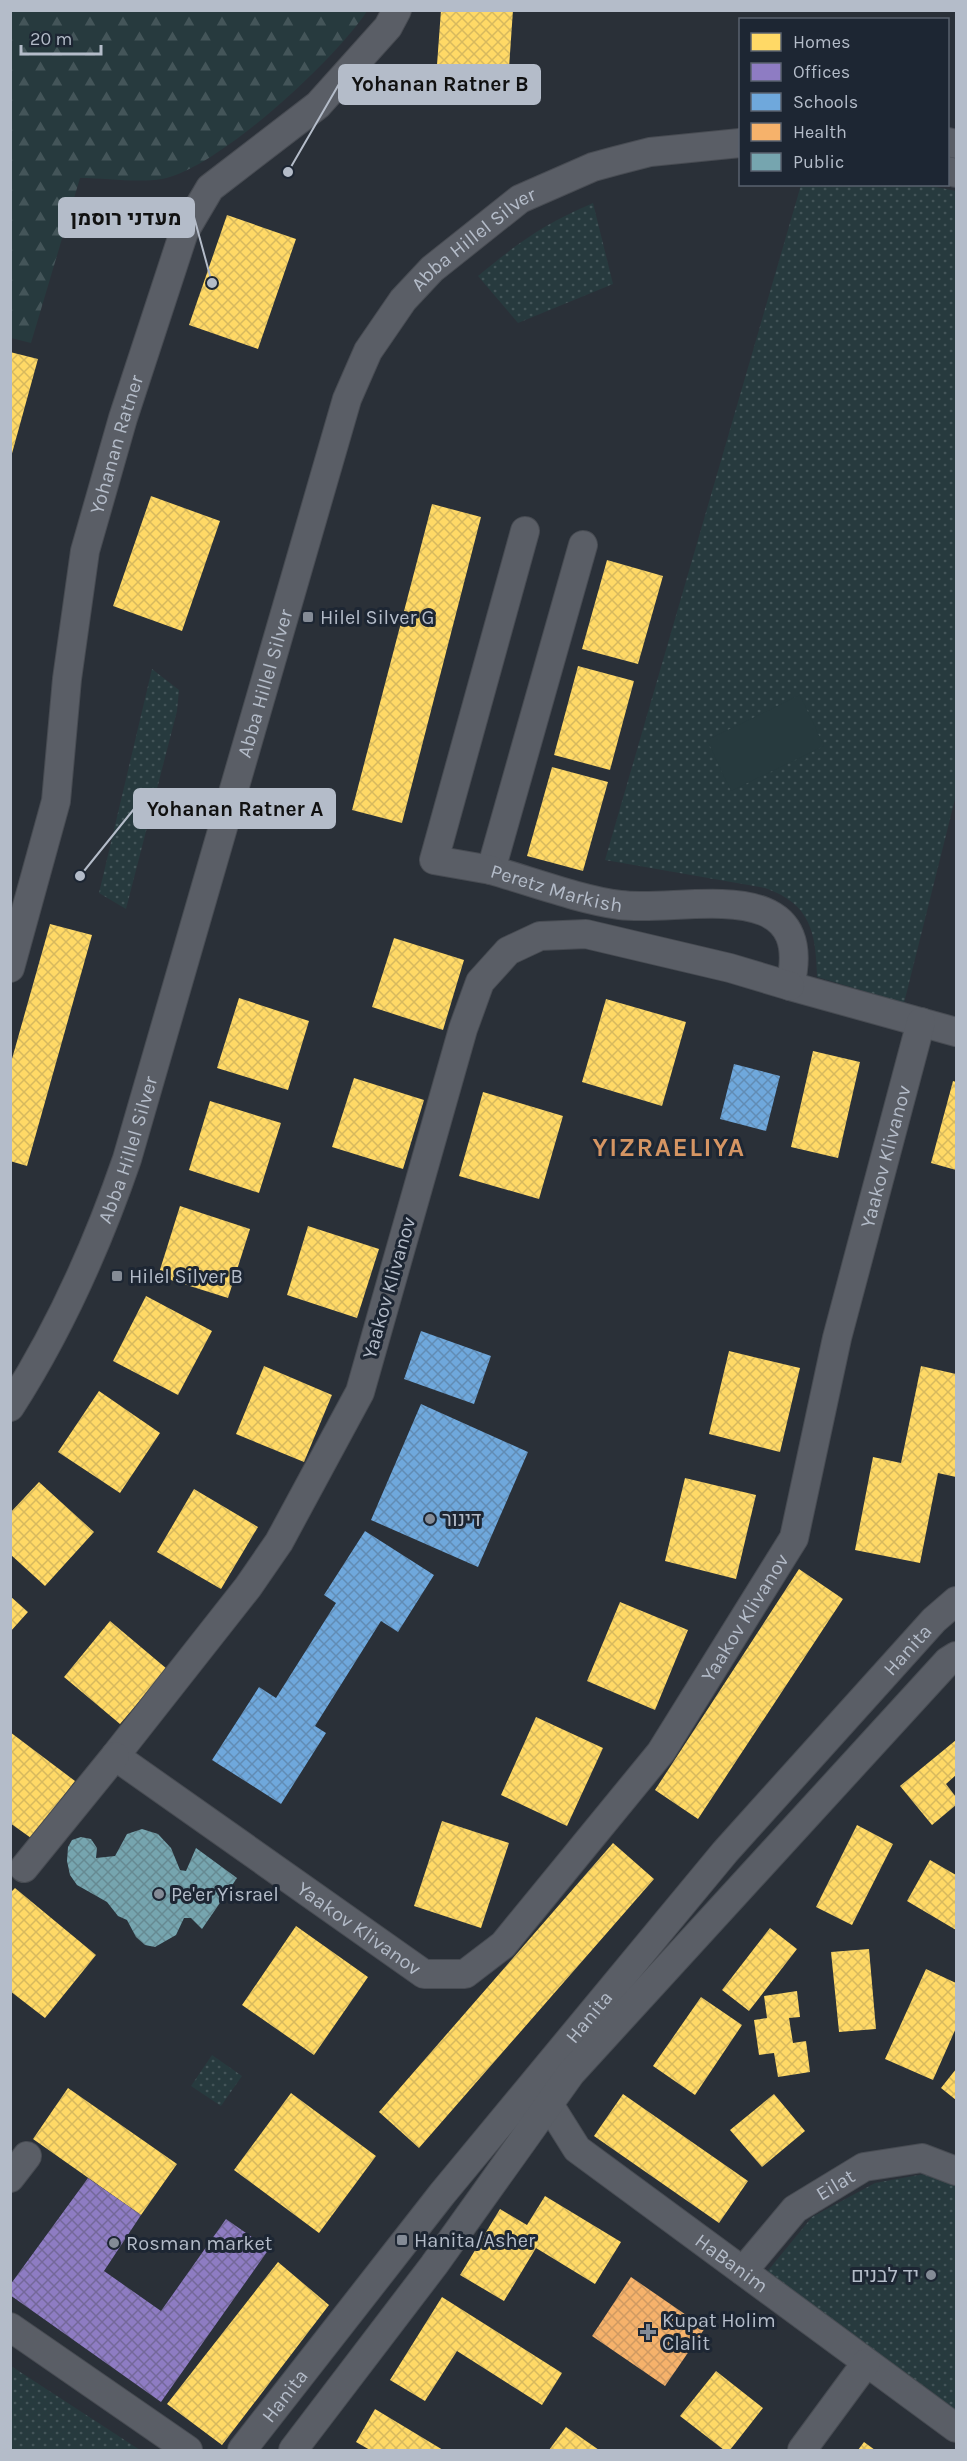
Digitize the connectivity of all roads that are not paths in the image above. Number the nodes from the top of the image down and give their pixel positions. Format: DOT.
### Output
graph roads {
  1 [pos="397,10"];
  2 [pos="732,145"];
  3 [pos="525,531"];
  4 [pos="583,545"];
  5 [pos="491,870"];
  6 [pos="10,968"];
  7 [pos="480,982"];
  8 [pos="790,986"];
  9 [pos="921,1022"];
  10 [pos="957,1032"];
  11 [pos="10,1407"];
  12 [pos="957,1601"];
  13 [pos="957,1656"];
  14 [pos="115,1756"];
  15 [pos="24,1868"];
  16 [pos="550,2106"];
  17 [pos="957,2171"];
  18 [pos="743,2271"];
  19 [pos="10,2327"];
  20 [pos="866,2363"];
  21 [pos="957,2428"];
  22 [pos="188,2451"];
  23 [pos="242,2451"];
  24 [pos="293,2451"];
  25 [pos="802,2451"];
  1 -- 6 [label="street, Yohanan Ratner"];
  2 -- 11 [label="street, Abba Hillel Silver"];
  3 -- 5 [label="street"];
  4 -- 5 [label="street, Peretz Markish"];
  5 -- 8 [label="street, Peretz Markish"];
  7 -- 8 [label="street, Peretz Markish"];
  7 -- 14 [label="street, Yaakov Klivanov"];
  8 -- 9 [label="street, Peretz Markish"];
  9 -- 10 [label="street, Peretz Markish"];
  9 -- 14 [label="street, Yaakov Klivanov"];
  12 -- 23 [label="street, Hanita"];
  13 -- 16 [label="street, Hanita"];
  14 -- 15 [label="street"];
  16 -- 18 [label="street, HaBanim"];
  16 -- 24 [label="street, Hanita"];
  17 -- 18 [label="street, Eilat"];
  18 -- 20 [label="street, HaBanim"];
  19 -- 22 [label="street"];
  20 -- 21 [label="street, HaBanim"];
  20 -- 25 [label="street"];
}
